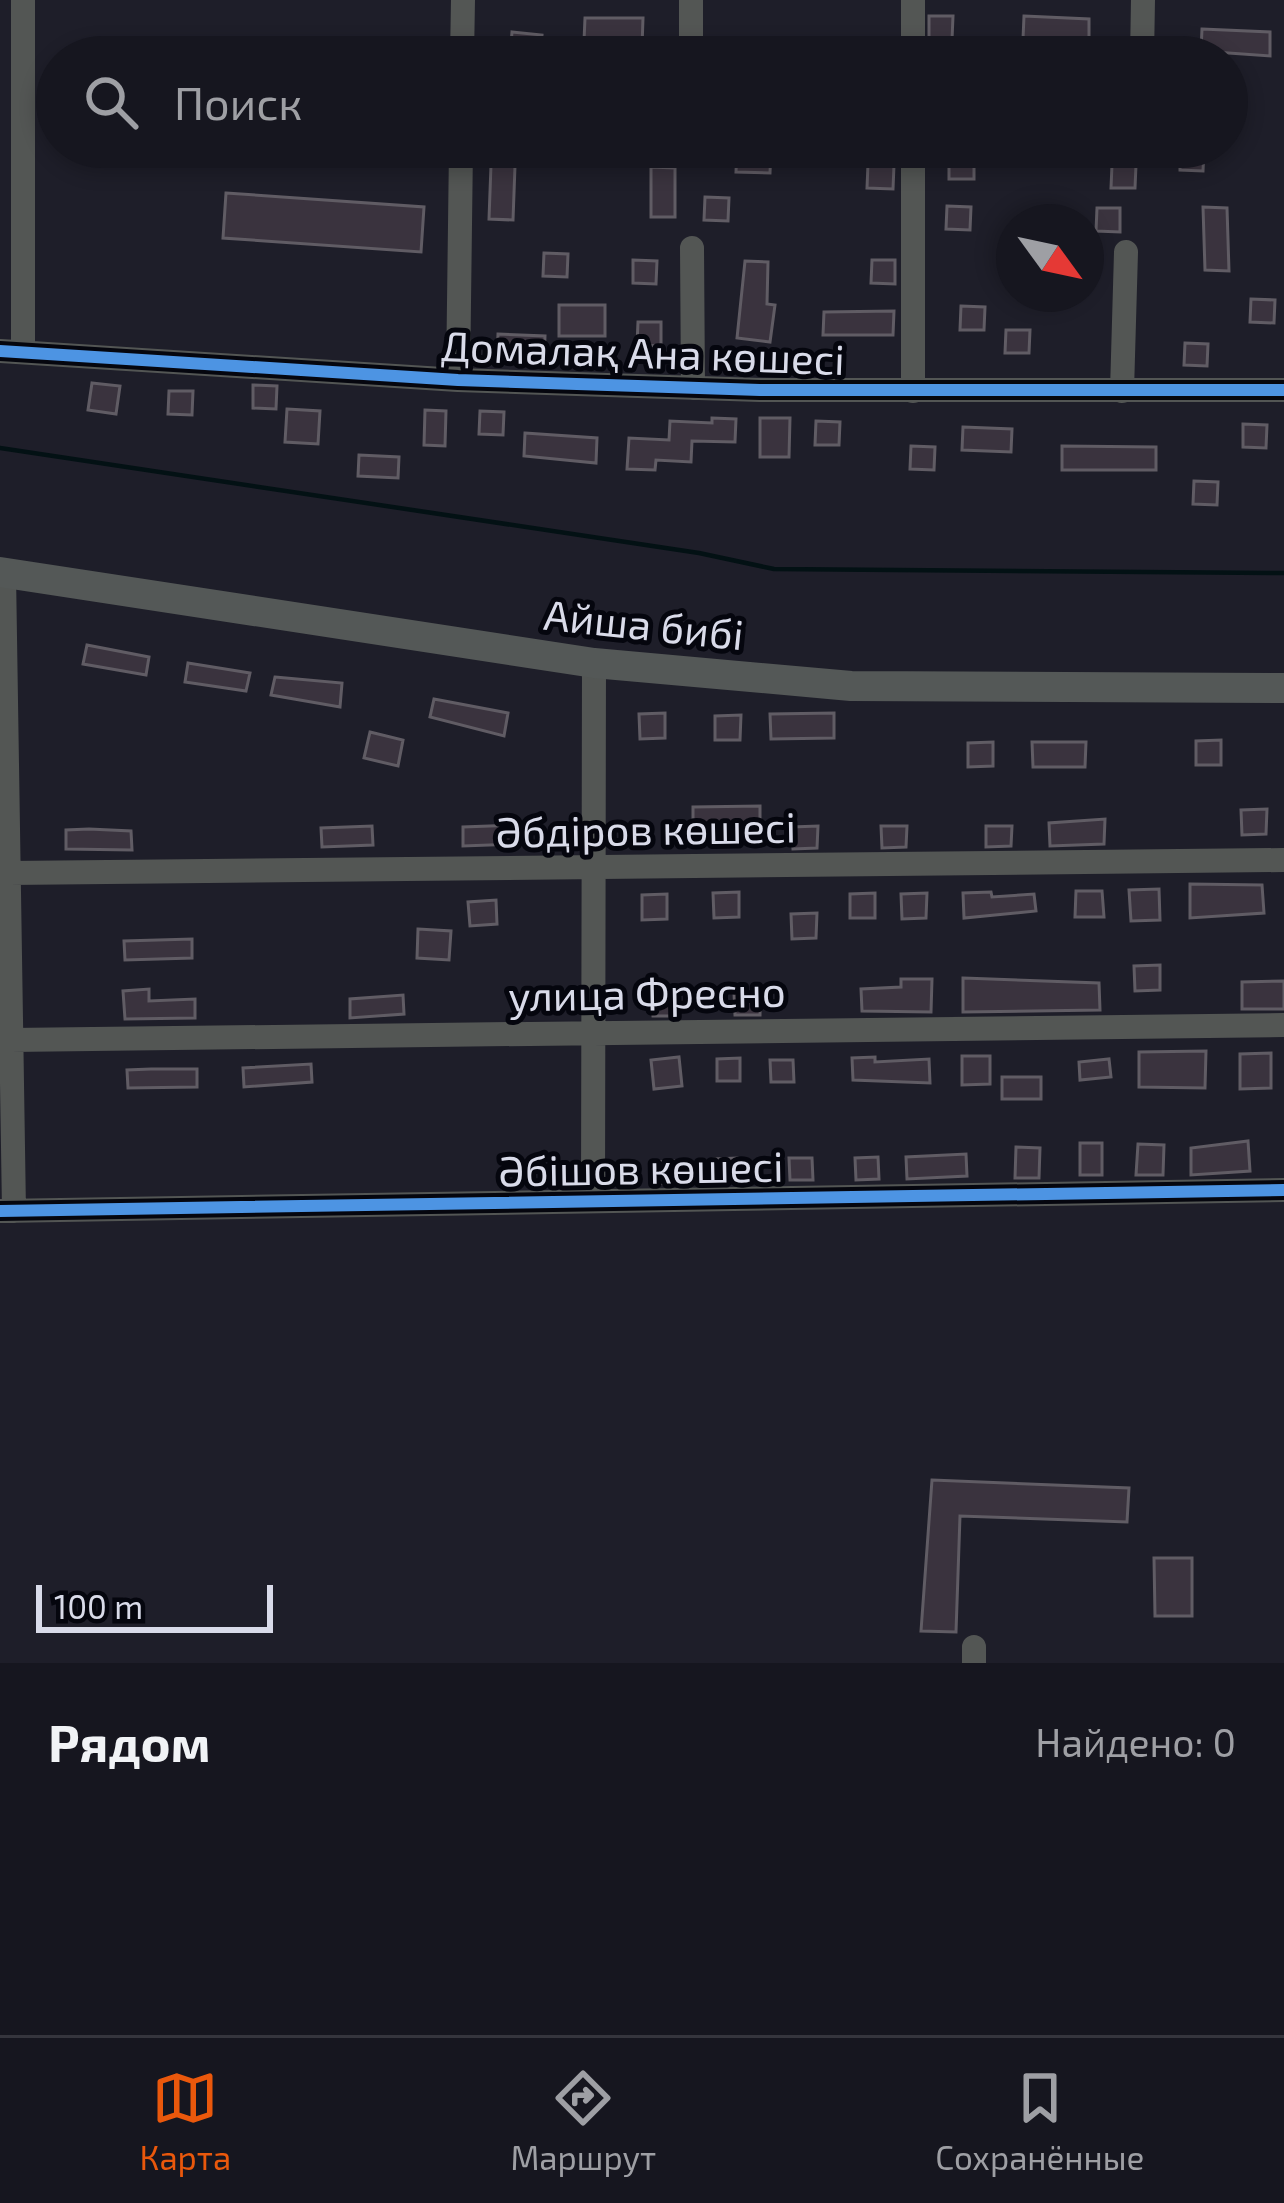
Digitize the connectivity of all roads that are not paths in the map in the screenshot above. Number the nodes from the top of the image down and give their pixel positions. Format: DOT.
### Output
graph roads {
  1 [pos="23,0"];
  2 [pos="463,0"];
  3 [pos="691,0"];
  4 [pos="913,0"];
  5 [pos="1143,0"];
  6 [pos="462,36"];
  7 [pos="691,36"];
  8 [pos="913,36"];
  9 [pos="1142,36"];
  10 [pos="461,168"];
  11 [pos="913,168"];
  12 [pos="692,248"];
  13 [pos="1126,252"];
  14 [pos="12,351"];
  15 [pos="458,380"];
  16 [pos="693,388"];
  17 [pos="1284,390"];
  18 [pos="913,392"];
  19 [pos="1123,392"];
  20 [pos="2,573"];
  21 [pos="594,663"];
  22 [pos="1284,688"];
  23 [pos="1284,860"];
  24 [pos="593,867"];
  25 [pos="9,873"];
  26 [pos="1284,1025"];
  27 [pos="591,1032"];
  28 [pos="11,1040"];
  29 [pos="1284,1190"];
  30 [pos="593,1200"];
  31 [pos="7,1211"];
  1 -- 14 [label="street"];
  2 -- 6 [label="street"];
  3 -- 7 [label="street"];
  4 -- 8 [label="street"];
  5 -- 9 [label="street"];
  10 -- 15 [label="street"];
  11 -- 18 [label="street"];
  12 -- 16 [label="street"];
  13 -- 19 [label="street"];
  14 -- 15 [label="street, Домалақ Ана көшесі"];
  15 -- 16 [label="street, Домалақ Ана көшесі"];
  16 -- 18 [label="street, Домалақ Ана көшесі"];
  17 -- 19 [label="street, Домалақ Ана көшесі"];
  18 -- 19 [label="street, Домалақ Ана көшесі"];
  20 -- 21 [label="main road, Айша бибі"];
  20 -- 25 [label="street"];
  21 -- 22 [label="main road, Айша бибі"];
  21 -- 24 [label="street"];
  23 -- 24 [label="street, Әбдіров көшесі"];
  24 -- 25 [label="street, Әбдіров көшесі"];
  24 -- 27 [label="street"];
  25 -- 28 [label="street"];
  26 -- 27 [label="street, улица Фресно"];
  27 -- 28 [label="street, улица Фресно"];
  27 -- 30 [label="street"];
  28 -- 31 [label="street"];
  29 -- 30 [label="street, Әбішов көшесі"];
  30 -- 31 [label="street, Әбішов көшесі"];
}
